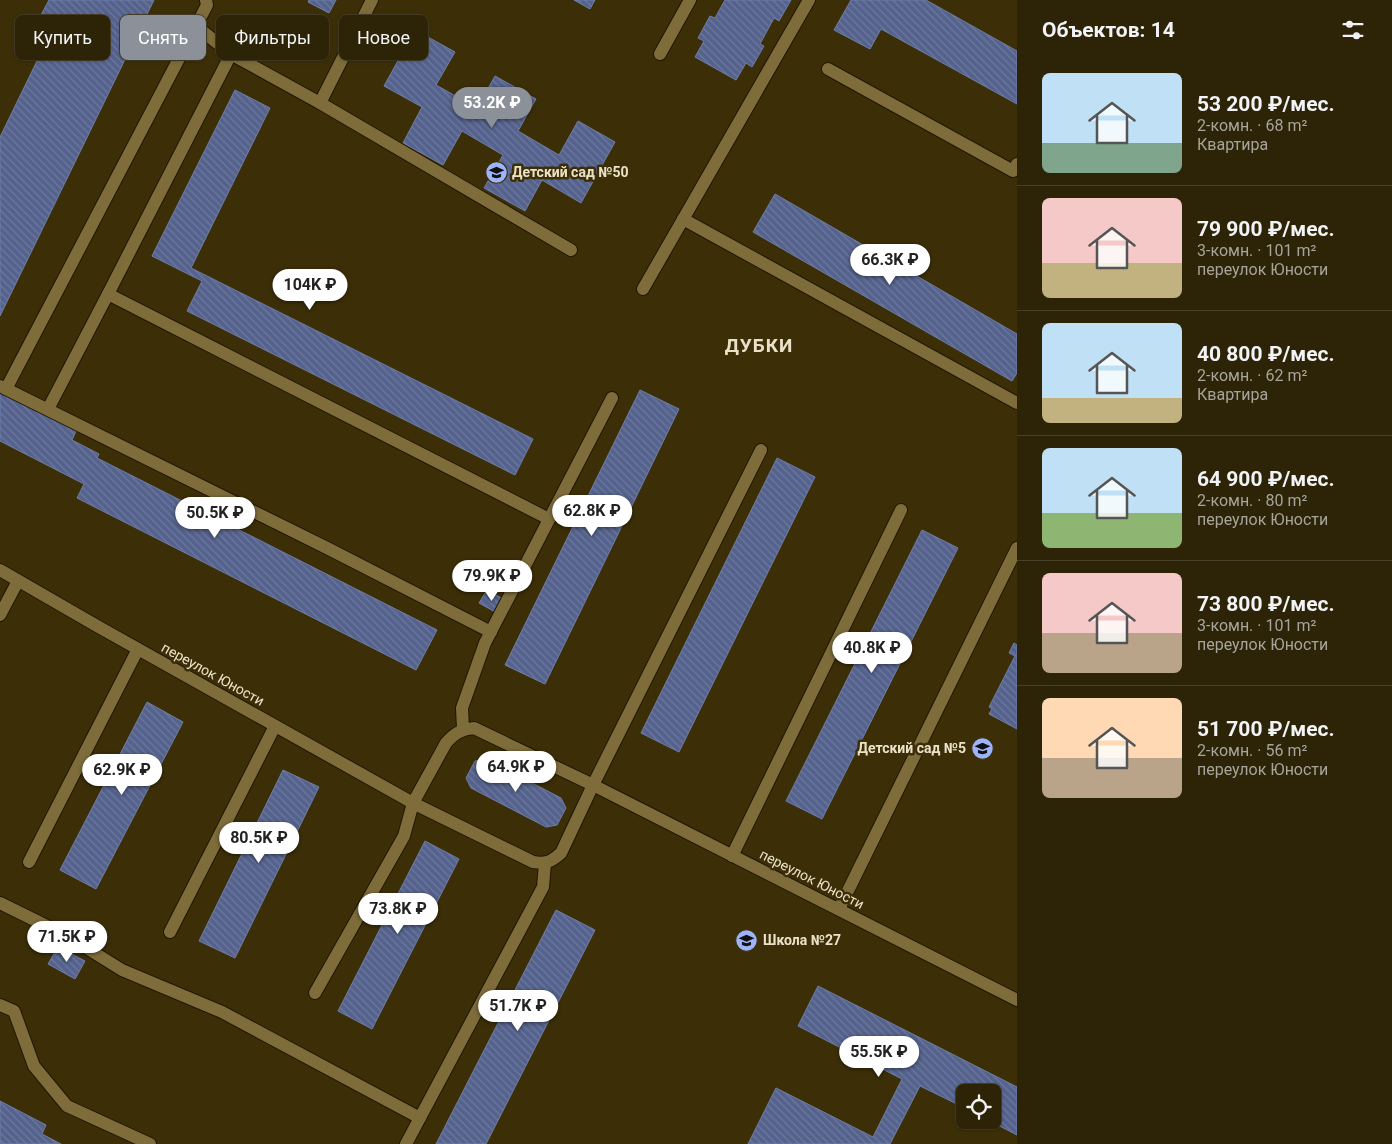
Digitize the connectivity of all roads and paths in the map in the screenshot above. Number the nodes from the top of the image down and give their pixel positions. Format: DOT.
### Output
graph roads {
  1 [pos="206,0"];
  2 [pos="372,0"];
  3 [pos="690,0"];
  4 [pos="809,0"];
  5 [pos="202,15"];
  6 [pos="206,34"];
  7 [pos="216,42"];
  8 [pos="660,54"];
  9 [pos="178,60"];
  10 [pos="228,60"];
  11 [pos="242,60"];
  12 [pos="828,70"];
  13 [pos="320,103"];
  14 [pos="1017,164"];
  15 [pos="683,220"];
  16 [pos="571,250"];
  17 [pos="643,289"];
  18 [pos="108,294"];
  19 [pos="3,387"];
  20 [pos="612,398"];
  21 [pos="1017,403"];
  22 [pos="48,409"];
  23 [pos="761,450"];
  24 [pos="901,510"];
  25 [pos="549,519"];
  26 [pos="1017,548"];
  27 [pos="0,570"];
  28 [pos="18,581"];
  29 [pos="0,615"];
  30 [pos="491,632"];
  31 [pos="138,649"];
  32 [pos="275,726"];
  33 [pos="463,729"];
  34 [pos="593,785"];
  35 [pos="413,803"];
  36 [pos="732,856"];
  37 [pos="29,862"];
  38 [pos="545,863"];
  39 [pos="0,903"];
  40 [pos="839,909"];
  41 [pos="170,932"];
  42 [pos="315,993"];
  43 [pos="1017,1000"];
  44 [pos="0,1005"];
  45 [pos="420,1118"];
  46 [pos="150,1144"];
  47 [pos="406,1144"];
  1 -- 5 [label="street"];
  2 -- 13 [label="street"];
  3 -- 8 [label="street"];
  4 -- 15 [label="street"];
  6 -- 7 [label="street"];
  9 -- 19 [label="street"];
  10 -- 18 [label="street"];
  11 -- 13 [label="street"];
  12 -- 14 [label="street"];
  13 -- 16 [label="street"];
  15 -- 17 [label="street"];
  15 -- 21 [label="street"];
  18 -- 22 [label="street"];
  18 -- 25 [label="street"];
  19 -- 22 [label="street"];
  20 -- 25 [label="street"];
  22 -- 30 [label="street"];
  23 -- 34 [label="street"];
  24 -- 36 [label="street"];
  25 -- 30 [label="street"];
  26 -- 40 [label="street"];
  27 -- 28 [label="street, переулок Юности"];
  28 -- 29 [label="street"];
  28 -- 31 [label="street, переулок Юности"];
  30 -- 33 [label="street"];
  31 -- 32 [label="street, переулок Юности"];
  31 -- 37 [label="street"];
  32 -- 35 [label="street, переулок Юности"];
  32 -- 41 [label="street"];
  33 -- 34 [label="street, переулок Юности"];
  33 -- 35 [label="street"];
  34 -- 36 [label="street, переулок Юности"];
  34 -- 38 [label="street"];
  35 -- 38 [label="street, переулок Юности"];
  35 -- 42 [label="street"];
  36 -- 40 [label="street, переулок Юности"];
  38 -- 45 [label="street"];
  39 -- 45 [label="street"];
  40 -- 43 [label="street, переулок Юности"];
  44 -- 46 [label="street"];
  45 -- 47 [label="street"];
}
